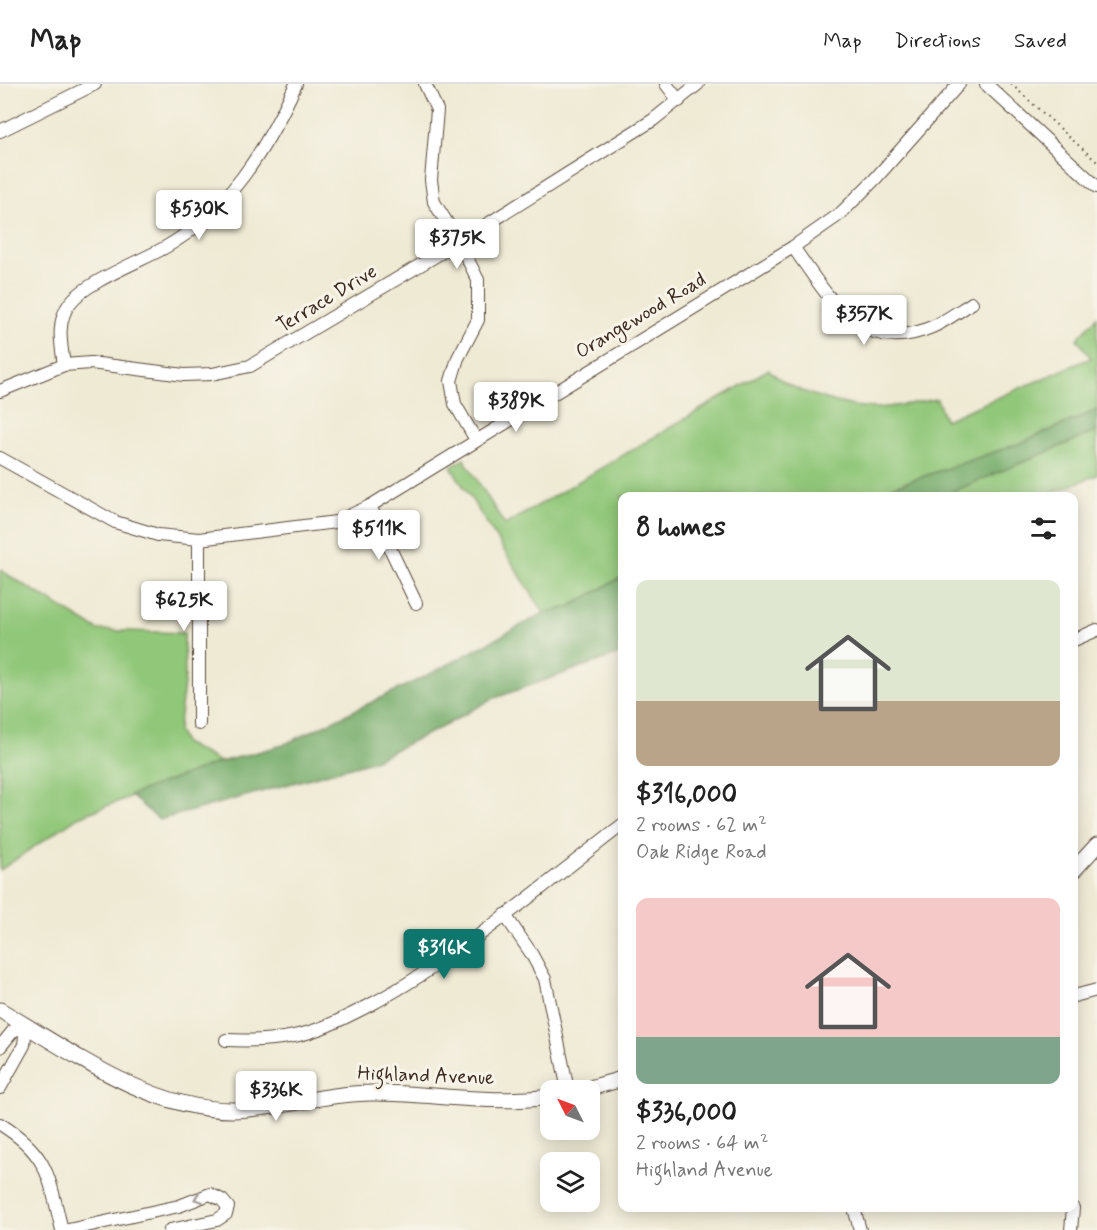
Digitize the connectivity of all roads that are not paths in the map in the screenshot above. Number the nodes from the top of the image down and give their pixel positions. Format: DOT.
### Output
graph roads {
  1 [pos="95,84"];
  2 [pos="296,84"];
  3 [pos="425,84"];
  4 [pos="666,84"];
  5 [pos="698,84"];
  6 [pos="959,84"];
  7 [pos="986,84"];
  8 [pos="679,100"];
  9 [pos="0,131"];
  10 [pos="1097,188"];
  11 [pos="459,242"];
  12 [pos="793,247"];
  13 [pos="972,303"];
  14 [pos="64,365"];
  15 [pos="0,391"];
  16 [pos="476,440"];
  17 [pos="0,458"];
  18 [pos="370,506"];
  19 [pos="199,539"];
  20 [pos="416,603"];
  21 [pos="1097,630"];
  22 [pos="1078,638"];
  23 [pos="199,724"];
  24 [pos="618,828"];
  25 [pos="1097,845"];
  26 [pos="1078,866"];
  27 [pos="505,915"];
  28 [pos="1097,990"];
  29 [pos="1078,995"];
  30 [pos="0,1010"];
  31 [pos="26,1025"];
  32 [pos="226,1040"];
  33 [pos="0,1047"];
  34 [pos="566,1080"];
  35 [pos="618,1080"];
  36 [pos="600,1085"];
  37 [pos="0,1088"];
  38 [pos="540,1098"];
  39 [pos="0,1124"];
  40 [pos="855,1212"];
  41 [pos="1073,1212"];
  42 [pos="62,1230"];
  43 [pos="68,1230"];
  44 [pos="170,1230"];
  45 [pos="860,1230"];
  46 [pos="1071,1230"];
  1 -- 9 [label="street"];
  2 -- 14 [label="street"];
  3 -- 11 [label="street"];
  4 -- 8 [label="street"];
  5 -- 8 [label="street, Terrace Drive"];
  6 -- 12 [label="street, Orangewood Road"];
  7 -- 10 [label="street"];
  8 -- 11 [label="street, Terrace Drive"];
  11 -- 14 [label="street, Terrace Drive"];
  11 -- 16 [label="street"];
  12 -- 13 [label="street"];
  12 -- 16 [label="street, Orangewood Road"];
  14 -- 15 [label="street, Terrace Drive"];
  16 -- 18 [label="street, Orangewood Road"];
  17 -- 19 [label="street, Orangewood Road"];
  18 -- 19 [label="street, Orangewood Road"];
  18 -- 20 [label="street"];
  19 -- 23 [label="street"];
  21 -- 22 [label="street"];
  24 -- 27 [label="street"];
  25 -- 26 [label="main road"];
  27 -- 32 [label="street"];
  27 -- 34 [label="street"];
  28 -- 29 [label="street"];
  30 -- 31 [label="main road, Highland Avenue"];
  31 -- 33 [label="street"];
  31 -- 37 [label="street"];
  31 -- 38 [label="main road, Highland Avenue"];
  35 -- 36 [label="main road"];
  39 -- 42 [label="street"];
  40 -- 45 [label="street"];
  41 -- 46 [label="street"];
  44 -- 43 [label="street, one-way"];
}
